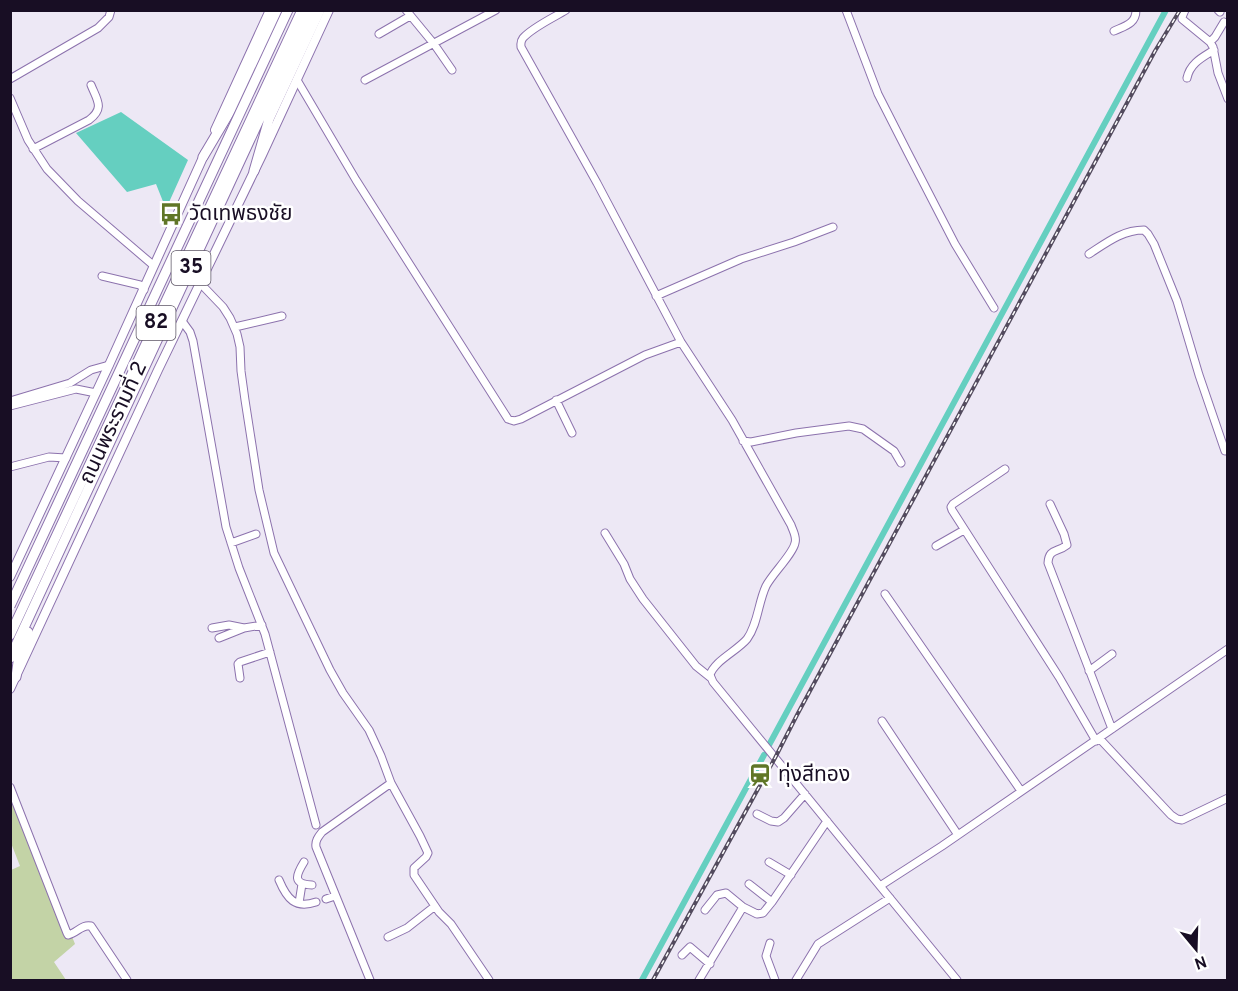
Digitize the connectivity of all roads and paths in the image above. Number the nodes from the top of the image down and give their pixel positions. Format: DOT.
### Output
graph roads {
  1 [pos="111,10"];
  2 [pos="270,10"];
  3 [pos="278,10"];
  4 [pos="289,10"];
  5 [pos="302,10"];
  6 [pos="310,10"];
  7 [pos="320,10"];
  8 [pos="329,10"];
  9 [pos="496,10"];
  10 [pos="566,10"];
  11 [pos="846,10"];
  12 [pos="1136,10"];
  13 [pos="1185,10"];
  14 [pos="408,13"];
  15 [pos="1224,22"];
  16 [pos="1114,31"];
  17 [pos="379,34"];
  18 [pos="1210,42"];
  19 [pos="433,44"];
  20 [pos="1214,50"];
  21 [pos="452,69"];
  22 [pos="1187,78"];
  23 [pos="10,79"];
  24 [pos="297,80"];
  25 [pos="365,80"];
  26 [pos="91,85"];
  27 [pos="10,99"];
  28 [pos="1227,99"];
  29 [pos="235,103"];
  30 [pos="269,119"];
  31 [pos="33,148"];
  32 [pos="223,155"];
  33 [pos="203,157"];
  34 [pos="240,163"];
  35 [pos="254,171"];
  36 [pos="833,227"];
  37 [pos="1089,254"];
  38 [pos="153,265"];
  39 [pos="102,276"];
  40 [pos="200,283"];
  41 [pos="144,290"];
  42 [pos="656,296"];
  43 [pos="994,308"];
  44 [pos="282,316"];
  45 [pos="182,321"];
  46 [pos="235,327"];
  47 [pos="681,342"];
  48 [pos="109,365"];
  49 [pos="96,393"];
  50 [pos="10,400"];
  51 [pos="556,400"];
  52 [pos="10,406"];
  53 [pos="572,433"];
  54 [pos="743,441"];
  55 [pos="1226,450"];
  56 [pos="66,458"];
  57 [pos="1227,459"];
  58 [pos="902,463"];
  59 [pos="10,467"];
  60 [pos="1005,469"];
  61 [pos="1050,504"];
  62 [pos="964,530"];
  63 [pos="605,533"];
  64 [pos="256,534"];
  65 [pos="231,543"];
  66 [pos="936,546"];
  67 [pos="10,577"];
  68 [pos="885,594"];
  69 [pos="36,604"];
  70 [pos="10,605"];
  71 [pos="262,625"];
  72 [pos="212,628"];
  73 [pos="244,628"];
  74 [pos="10,635"];
  75 [pos="219,638"];
  76 [pos="1227,649"];
  77 [pos="270,652"];
  78 [pos="1112,654"];
  79 [pos="10,658"];
  80 [pos="1089,671"];
  81 [pos="16,677"];
  82 [pos="240,678"];
  83 [pos="711,678"];
  84 [pos="10,689"];
  85 [pos="882,721"];
  86 [pos="1112,729"];
  87 [pos="1097,739"];
  88 [pos="391,783"];
  89 [pos="10,787"];
  90 [pos="1021,791"];
  91 [pos="805,794"];
  92 [pos="1227,798"];
  93 [pos="757,814"];
  94 [pos="827,821"];
  95 [pos="316,825"];
  96 [pos="958,835"];
  97 [pos="304,861"];
  98 [pos="769,862"];
  99 [pos="791,875"];
  100 [pos="279,880"];
  101 [pos="302,884"];
  102 [pos="749,884"];
  103 [pos="312,885"];
  104 [pos="880,886"];
  105 [pos="335,896"];
  106 [pos="890,898"];
  107 [pos="326,899"];
  108 [pos="316,902"];
  109 [pos="772,902"];
  110 [pos="299,903"];
  111 [pos="435,906"];
  112 [pos="743,907"];
  113 [pos="705,910"];
  114 [pos="388,937"];
  115 [pos="688,940"];
  116 [pos="770,943"];
  117 [pos="681,955"];
  118 [pos="711,962"];
  119 [pos="127,981"];
  120 [pos="370,981"];
  121 [pos="489,981"];
  122 [pos="699,981"];
  123 [pos="776,981"];
  124 [pos="796,981"];
  125 [pos="957,981"];
  1 -- 23 [label="street"];
  2 -- 33 [label="main road, ถนนพระรามที่ 2 / 35"];
  3 -- 29 [label="highway"];
  4 -- 32 [label="highway, ถนนพระรามที่ 2 / 35"];
  4 -- 70 [label="highway, 82, bridge"];
  5 -- 74 [label="highway, 82"];
  6 -- 34 [label="highway, ถนนพระรามที่ 2 / 35"];
  7 -- 30 [label="highway"];
  8 -- 24 [label="main road, ถนนพระรามที่ 2 / 35"];
  9 -- 19 [label="street"];
  10 -- 42 [label="street"];
  11 -- 43 [label="street"];
  12 -- 16 [label="street"];
  13 -- 18 [label="street"];
  14 -- 17 [label="street"];
  14 -- 19 [label="street"];
  15 -- 18 [label="street"];
  18 -- 20 [label="street"];
  19 -- 21 [label="street"];
  19 -- 25 [label="street"];
  20 -- 22 [label="street"];
  20 -- 28 [label="street"];
  24 -- 35 [label="main road, ถนนพระรามที่ 2 / 35"];
  24 -- 51 [label="street"];
  26 -- 31 [label="street"];
  27 -- 31 [label="street"];
  29 -- 32 [label="highway"];
  29 -- 33 [label="highway"];
  30 -- 34 [label="highway"];
  30 -- 35 [label="highway"];
  31 -- 38 [label="street"];
  32 -- 70 [label="highway, ถนนพระรามที่ 2 / 35"];
  33 -- 38 [label="main road, ถนนพระรามที่ 2 / 35"];
  34 -- 69 [label="highway, ถนนพระรามที่ 2 / 35"];
  35 -- 40 [label="main road, ถนนพระรามที่ 2 / 35"];
  36 -- 42 [label="street"];
  37 -- 55 [label="street"];
  38 -- 41 [label="main road, ถนนพระรามที่ 2 / 35"];
  39 -- 41 [label="street"];
  40 -- 45 [label="main road, ถนนพระรามที่ 2 / 35"];
  40 -- 46 [label="street"];
  41 -- 48 [label="main road, ถนนพระรามที่ 2 / 35"];
  42 -- 47 [label="street"];
  44 -- 46 [label="street"];
  45 -- 65 [label="street"];
  45 -- 81 [label="main road, ถนนพระรามที่ 2 / 35"];
  46 -- 88 [label="street"];
  47 -- 51 [label="street"];
  47 -- 54 [label="street"];
  48 -- 49 [label="main road, ถนนพระรามที่ 2 / 35"];
  48 -- 50 [label="street"];
  49 -- 52 [label="street"];
  49 -- 56 [label="main road, ถนนพระรามที่ 2 / 35"];
  51 -- 53 [label="street"];
  54 -- 58 [label="street"];
  54 -- 83 [label="street"];
  55 -- 57 [label="street"];
  56 -- 59 [label="street"];
  56 -- 67 [label="main road, ถนนพระรามที่ 2 / 35"];
  60 -- 62 [label="street"];
  61 -- 80 [label="street"];
  62 -- 66 [label="street"];
  62 -- 87 [label="street"];
  63 -- 83 [label="street"];
  64 -- 65 [label="street"];
  65 -- 71 [label="street"];
  68 -- 90 [label="street"];
  69 -- 79 [label="highway, ถนนพระรามที่ 2 / 35"];
  69 -- 81 [label="highway"];
  71 -- 73 [label="street"];
  71 -- 77 [label="street"];
  72 -- 73 [label="street"];
  73 -- 75 [label="street"];
  76 -- 86 [label="street"];
  77 -- 82 [label="street"];
  77 -- 95 [label="street"];
  78 -- 80 [label="street"];
  80 -- 86 [label="street"];
  81 -- 84 [label="main road, ถนนพระรามที่ 2 / 35"];
  83 -- 91 [label="street"];
  85 -- 96 [label="street"];
  86 -- 87 [label="street"];
  87 -- 90 [label="street"];
  87 -- 92 [label="street"];
  88 -- 105 [label="street"];
  88 -- 111 [label="street"];
  89 -- 119 [label="street"];
  90 -- 96 [label="street"];
  91 -- 93 [label="street"];
  91 -- 94 [label="street"];
  94 -- 99 [label="street"];
  94 -- 104 [label="street"];
  96 -- 104 [label="street"];
  97 -- 101 [label="street"];
  98 -- 99 [label="street"];
  99 -- 109 [label="street"];
  100 -- 110 [label="street"];
  101 -- 103 [label="street"];
  101 -- 110 [label="street"];
  102 -- 109 [label="street"];
  104 -- 106 [label="street"];
  105 -- 107 [label="street"];
  105 -- 120 [label="street"];
  106 -- 124 [label="street"];
  106 -- 125 [label="street"];
  108 -- 110 [label="street"];
  109 -- 112 [label="street"];
  111 -- 114 [label="street"];
  111 -- 121 [label="street"];
  112 -- 113 [label="street"];
  112 -- 118 [label="street"];
  115 -- 118 [label="street"];
  116 -- 123 [label="street"];
  117 -- 118 [label="street"];
  118 -- 122 [label="street"];
}
